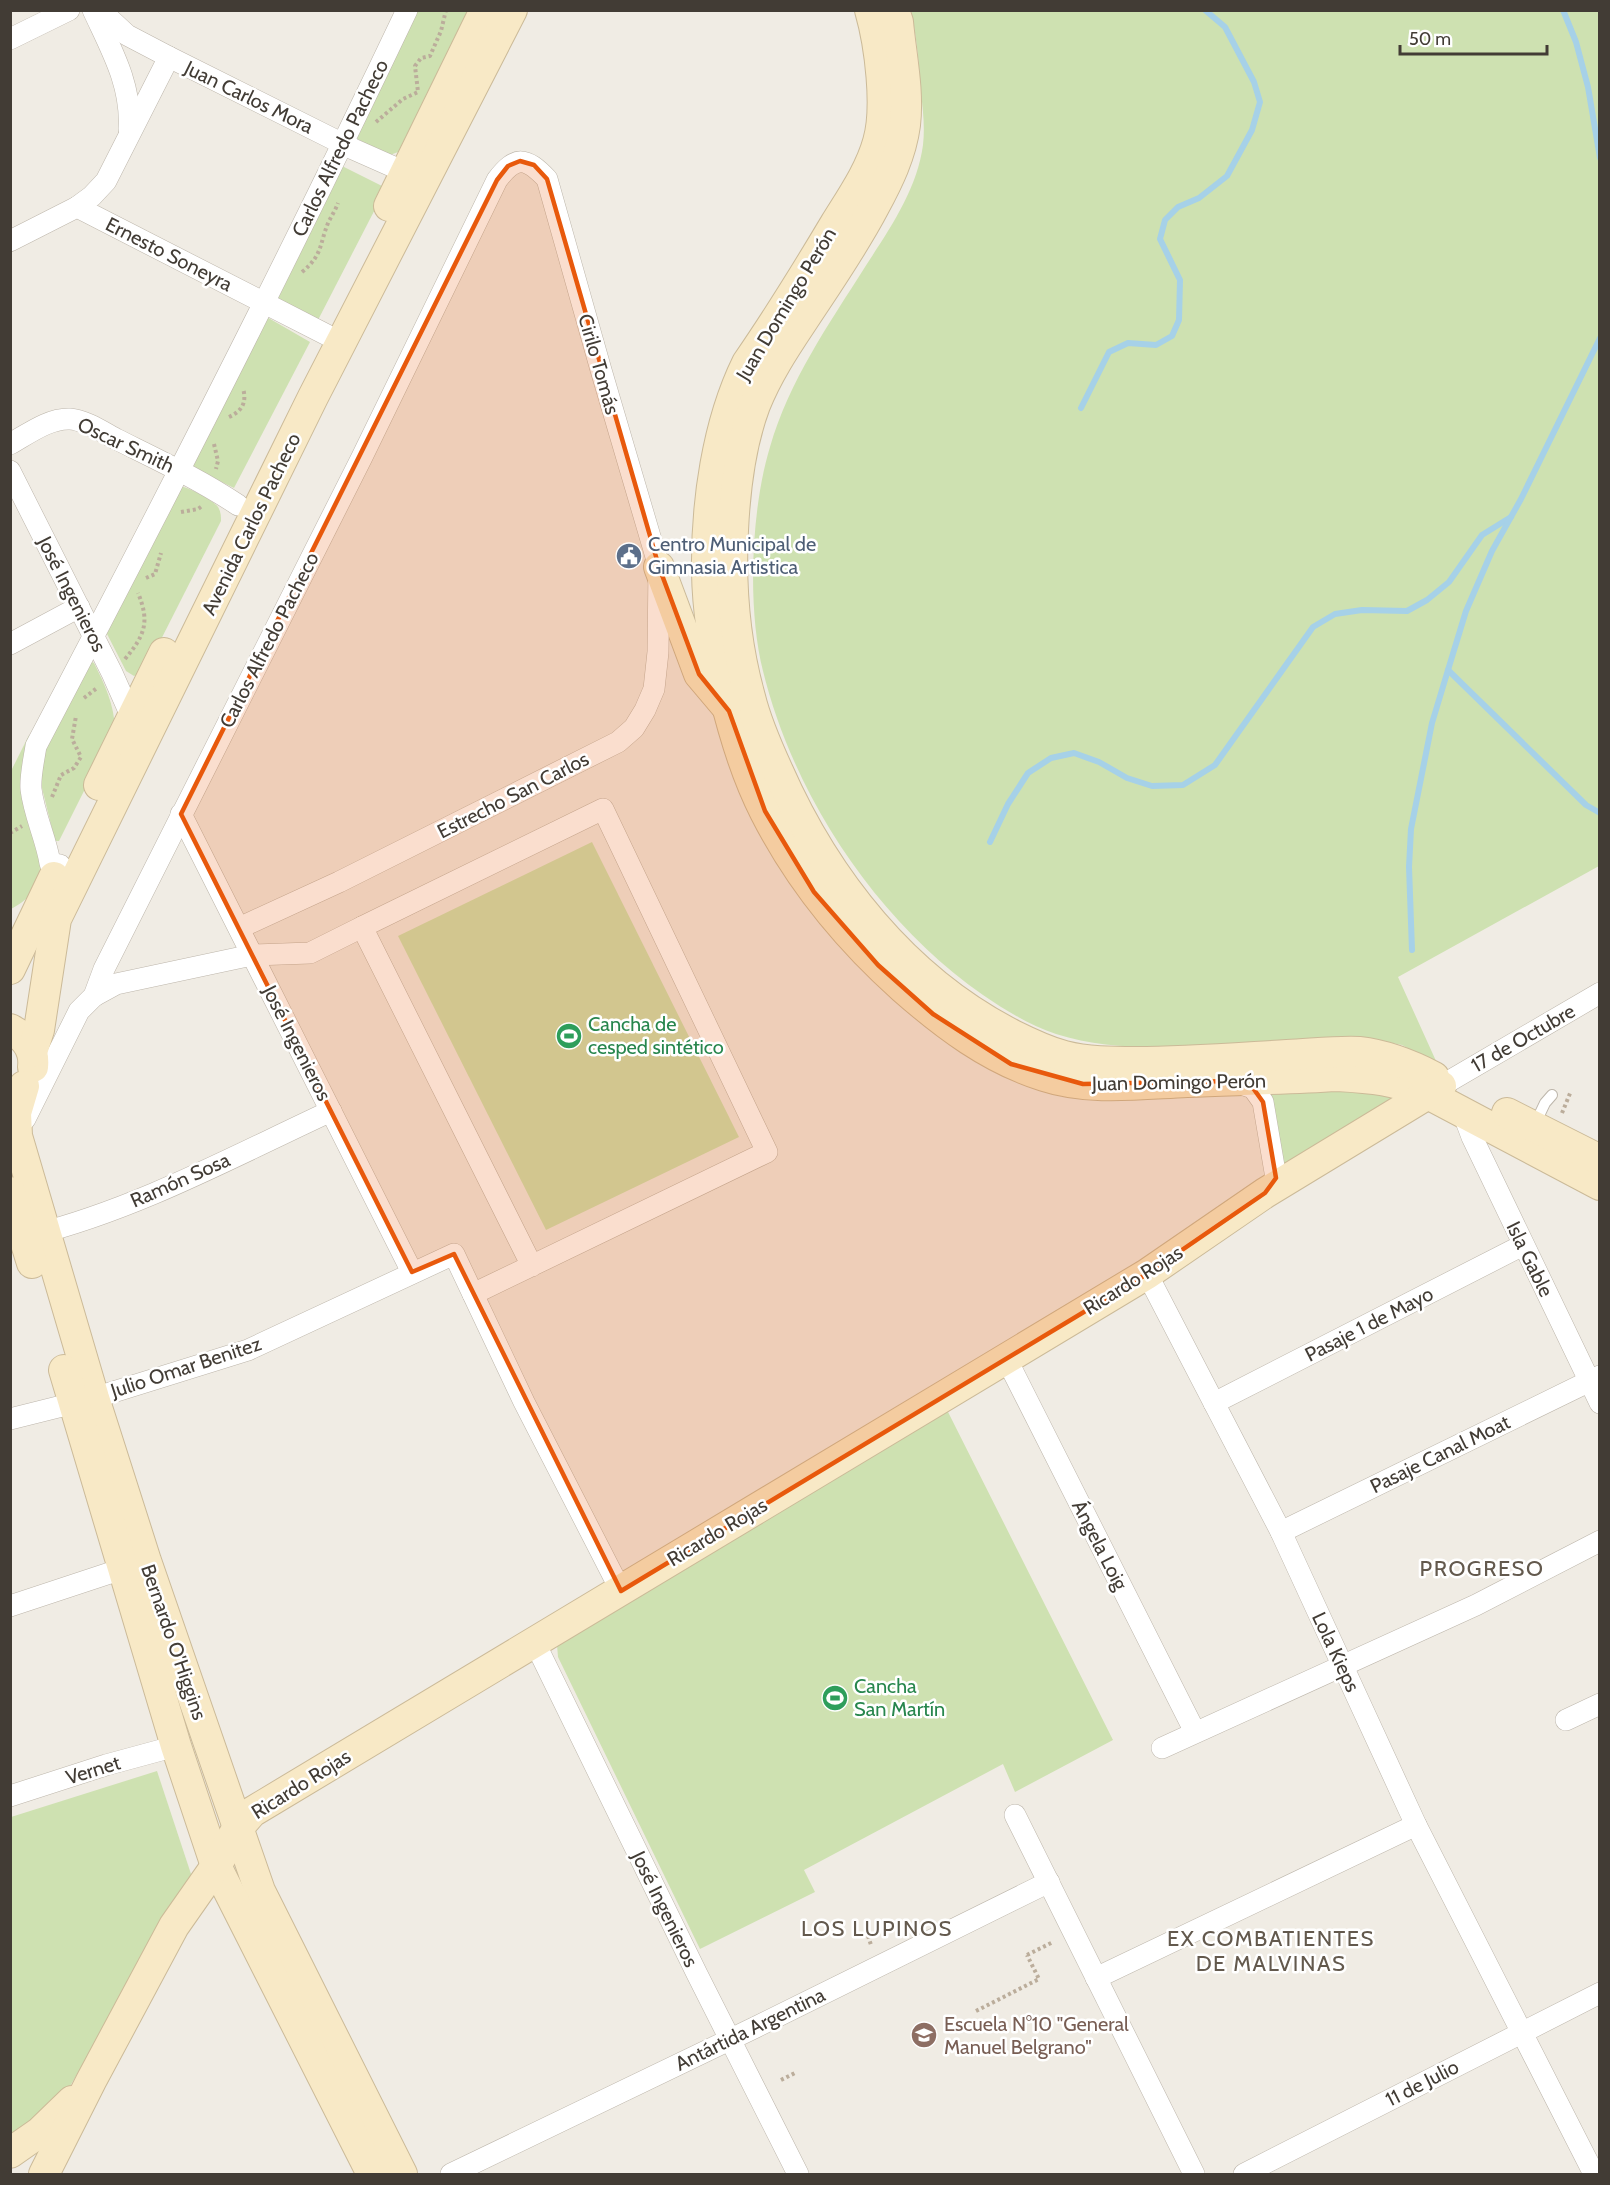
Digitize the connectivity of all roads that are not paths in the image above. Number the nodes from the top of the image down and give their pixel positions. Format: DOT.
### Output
graph roads {
  1 [pos="69,10"];
  2 [pos="93,10"];
  3 [pos="100,10"];
  4 [pos="407,10"];
  5 [pos="485,10"];
  6 [pos="512,10"];
  7 [pos="870,10"];
  8 [pos="894,10"];
  9 [pos="10,39"];
  10 [pos="169,57"];
  11 [pos="129,135"];
  12 [pos="348,146"];
  13 [pos="534,165"];
  14 [pos="405,172"];
  15 [pos="77,207"];
  16 [pos="10,241"];
  17 [pos="263,302"];
  18 [pos="327,335"];
  19 [pos="10,444"];
  20 [pos="179,470"];
  21 [pos="10,471"];
  22 [pos="238,505"];
  23 [pos="659,567"];
  24 [pos="79,607"];
  25 [pos="93,637"];
  26 [pos="10,644"];
  27 [pos="729,711"];
  28 [pos="132,718"];
  29 [pos="181,814"];
  30 [pos="60,865"];
  31 [pos="46,893"];
  32 [pos="10,918"];
  33 [pos="362,927"];
  34 [pos="239,928"];
  35 [pos="252,955"];
  36 [pos="10,969"];
  37 [pos="1599,993"];
  38 [pos="94,996"];
  39 [pos="24,1056"];
  40 [pos="1233,1081"];
  41 [pos="1437,1088"];
  42 [pos="1552,1095"];
  43 [pos="331,1111"];
  44 [pos="1463,1113"];
  45 [pos="1534,1127"];
  46 [pos="17,1136"];
  47 [pos="1599,1160"];
  48 [pos="1599,1185"];
  49 [pos="10,1191"];
  50 [pos="1265,1193"];
  51 [pos="35,1234"];
  52 [pos="1523,1245"];
  53 [pos="532,1266"];
  54 [pos="412,1272"];
  55 [pos="1147,1274"];
  56 [pos="472,1293"];
  57 [pos="1006,1358"];
  58 [pos="1594,1379"];
  59 [pos="84,1400"];
  60 [pos="1599,1402"];
  61 [pos="1214,1403"];
  62 [pos="10,1419"];
  63 [pos="1281,1532"];
  64 [pos="1599,1542"];
  65 [pos="134,1565"];
  66 [pos="621,1591"];
  67 [pos="10,1606"];
  68 [pos="535,1643"];
  69 [pos="1342,1666"];
  70 [pos="1599,1704"];
  71 [pos="1566,1720"];
  72 [pos="1194,1732"];
  73 [pos="176,1746"];
  74 [pos="1162,1748"];
  75 [pos="10,1796"];
  76 [pos="1015,1815"];
  77 [pos="1416,1825"];
  78 [pos="237,1829"];
  79 [pos="216,1866"];
  80 [pos="1048,1882"];
  81 [pos="1096,1978"];
  82 [pos="1599,1993"];
  83 [pos="1522,2032"];
  84 [pos="731,2039"];
  85 [pos="91,2081"];
  86 [pos="10,2153"];
  87 [pos="44,2175"];
  88 [pos="372,2175"];
  89 [pos="402,2175"];
  90 [pos="451,2175"];
  91 [pos="798,2175"];
  92 [pos="1194,2175"];
  93 [pos="1244,2175"];
  94 [pos="1594,2175"];
  1 -- 9 [label="street"];
  2 -- 11 [label="street"];
  3 -- 10 [label="street, Juan Carlos Mora"];
  4 -- 12 [label="street, Carlos Alfredo Pacheco"];
  5 -- 14 [label="main road, Avenida Carlos Pacheco"];
  6 -- 39 [label="main road, Avenida Carlos Pacheco"];
  7 -- 27 [label="main road, Juan Domingo Perón"];
  8 -- 41 [label="main road, Juan Domingo Perón"];
  10 -- 11 [label="street"];
  10 -- 12 [label="street, Juan Carlos Mora"];
  11 -- 15 [label="street"];
  12 -- 14 [label="street, Juan Carlos Mora"];
  12 -- 17 [label="street, Carlos Alfredo Pacheco"];
  13 -- 23 [label="street, Cirilo Tomás"];
  13 -- 29 [label="street, Carlos Alfredo Pacheco"];
  14 -- 18 [label="main road, Avenida Carlos Pacheco"];
  15 -- 16 [label="street"];
  15 -- 17 [label="street, Ernesto Soneyra"];
  17 -- 18 [label="street, Ernesto Soneyra"];
  17 -- 20 [label="street, Carlos Alfredo Pacheco"];
  18 -- 22 [label="main road, Avenida Carlos Pacheco"];
  19 -- 20 [label="street, Oscar Smith"];
  20 -- 22 [label="street, Oscar Smith"];
  20 -- 25 [label="street, Carlos Alfredo Pacheco"];
  21 -- 24 [label="street, José Ingenieros"];
  22 -- 28 [label="main road, Avenida Carlos Pacheco"];
  23 -- 27 [label="main road"];
  23 -- 34 [label="street, Estrecho San Carlos"];
  24 -- 25 [label="street, José Ingenieros"];
  24 -- 26 [label="street"];
  25 -- 28 [label="street, José Ingenieros"];
  25 -- 30 [label="street, Carlos Alfredo Pacheco"];
  27 -- 40 [label="main road, Juan Domingo Perón"];
  28 -- 30 [label="main road, Avenida Carlos Pacheco"];
  29 -- 34 [label="street, José Ingenieros"];
  29 -- 38 [label="street, Carlos Alfredo Pacheco"];
  30 -- 31 [label="main road, Avenida Carlos Pacheco"];
  31 -- 32 [label="main road"];
  31 -- 36 [label="main road, Avenida Carlos Pacheco"];
  33 -- 35 [label="street"];
  33 -- 53 [label="street"];
  33 -- 53 [label="street"];
  34 -- 35 [label="street, José Ingenieros"];
  35 -- 38 [label="street"];
  35 -- 43 [label="street, José Ingenieros"];
  37 -- 41 [label="street, 17 de Octubre"];
  38 -- 39 [label="street, Carlos Alfredo Pacheco"];
  39 -- 46 [label="street, Carlos Alfredo Pacheco"];
  39 -- 46 [label="main road, Bernardo O'Higgins"];
  40 -- 41 [label="main road, Juan Domingo Perón"];
  40 -- 50 [label="street"];
  41 -- 44 [label="main road, Juan Domingo Perón"];
  41 -- 45 [label="main road, Juan Domingo Perón"];
  41 -- 50 [label="main road, Ricardo Rojas"];
  42 -- 45 [label="lane"];
  43 -- 51 [label="street, Ramón Sosa"];
  43 -- 54 [label="street, José Ingenieros"];
  44 -- 48 [label="main road, Juan Domingo Perón"];
  44 -- 52 [label="street, Isla Gable"];
  45 -- 47 [label="main road, Juan Domingo Perón"];
  46 -- 51 [label="main road, Bernardo O'Higgins"];
  49 -- 51 [label="main road, Bernardo O'Higgins"];
  50 -- 55 [label="main road, Ricardo Rojas"];
  51 -- 59 [label="main road, Bernardo O'Higgins"];
  52 -- 58 [label="street, Isla Gable"];
  52 -- 61 [label="street, Pasaje 1 de Mayo"];
  53 -- 56 [label="street"];
  54 -- 56 [label="street, Julio Omar Benitez"];
  54 -- 59 [label="street, Julio Omar Benitez"];
  55 -- 57 [label="main road, Ricardo Rojas"];
  55 -- 61 [label="street, Lola Kieps"];
  56 -- 66 [label="street"];
  57 -- 66 [label="main road, Ricardo Rojas"];
  57 -- 72 [label="street, Ángela Loig"];
  58 -- 60 [label="street, Isla Gable"];
  58 -- 63 [label="street, Pasaje Canal Moat"];
  59 -- 62 [label="street, Julio Omar Benitez"];
  59 -- 65 [label="main road, Bernardo O'Higgins"];
  61 -- 63 [label="street, Lola Kieps"];
  63 -- 69 [label="street, Lola Kieps"];
  64 -- 69 [label="street"];
  65 -- 67 [label="street"];
  65 -- 73 [label="main road, Bernardo O'Higgins"];
  65 -- 78 [label="main road, Bernardo O'Higgins"];
  66 -- 68 [label="main road, Ricardo Rojas"];
  68 -- 78 [label="main road, Ricardo Rojas"];
  68 -- 84 [label="street, José Ingenieros"];
  69 -- 72 [label="street"];
  69 -- 77 [label="street, Lola Kieps"];
  70 -- 71 [label="street"];
  72 -- 74 [label="street"];
  73 -- 75 [label="street, Vernet"];
  73 -- 79 [label="main road, Bernardo O'Higgins"];
  76 -- 80 [label="street"];
  77 -- 81 [label="street"];
  77 -- 83 [label="street, Lola Kieps"];
  78 -- 79 [label="main road, Ricardo Rojas"];
  78 -- 89 [label="main road, Bernardo O'Higgins"];
  79 -- 85 [label="main road, Ricardo Rojas"];
  79 -- 88 [label="main road, Bernardo O'Higgins"];
  80 -- 81 [label="street"];
  80 -- 84 [label="street, Antártida Argentina"];
  81 -- 92 [label="street"];
  82 -- 83 [label="street, 11 de Julio"];
  83 -- 93 [label="street, 11 de Julio"];
  83 -- 94 [label="street, Lola Kieps"];
  84 -- 90 [label="street, Antártida Argentina"];
  84 -- 91 [label="street, José Ingenieros"];
  85 -- 86 [label="main road, Ricardo Rojas"];
  85 -- 87 [label="main road, Ricardo Rojas"];
}
